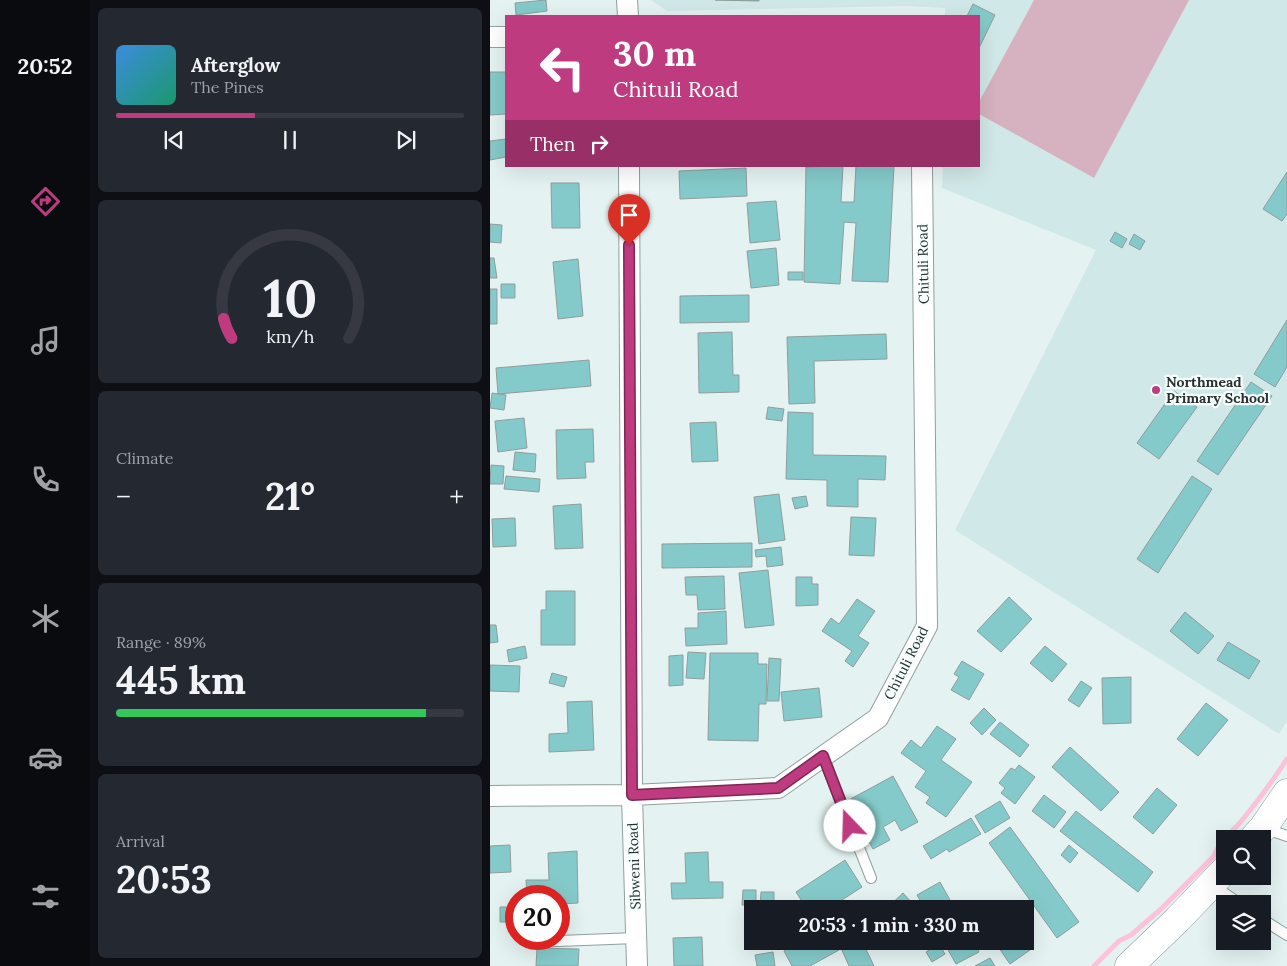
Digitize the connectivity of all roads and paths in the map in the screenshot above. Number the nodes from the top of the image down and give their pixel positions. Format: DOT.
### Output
graph roads {
  1 [pos="627,0"];
  2 [pos="628,15"];
  3 [pos="505,37"];
  4 [pos="490,38"];
  5 [pos="629,167"];
  6 [pos="922,167"];
  7 [pos="823,756"];
  8 [pos="1287,794"];
  9 [pos="632,795"];
  10 [pos="490,796"];
  11 [pos="1270,830"];
  12 [pos="871,878"];
  13 [pos="1216,879"];
  14 [pos="1225,885"];
  15 [pos="1233,895"];
  16 [pos="1271,924"];
  17 [pos="1287,935"];
  18 [pos="636,938"];
  19 [pos="570,941"];
  20 [pos="637,966"];
  21 [pos="1128,966"];
  1 -- 2 [label="street"];
  3 -- 4 [label="street"];
  5 -- 9 [label="street, Sibweni Road"];
  6 -- 7 [label="street, Chituli Road"];
  7 -- 9 [label="street, Chituli Road"];
  7 -- 12 [label="lane"];
  8 -- 11 [label="main road"];
  9 -- 10 [label="street, Chituli Road"];
  9 -- 18 [label="street, Sibweni Road"];
  13 -- 21 [label="main road"];
  14 -- 15 [label="lane"];
  16 -- 17 [label="lane"];
  18 -- 19 [label="lane"];
  18 -- 20 [label="street, Sibweni Road"];
}
